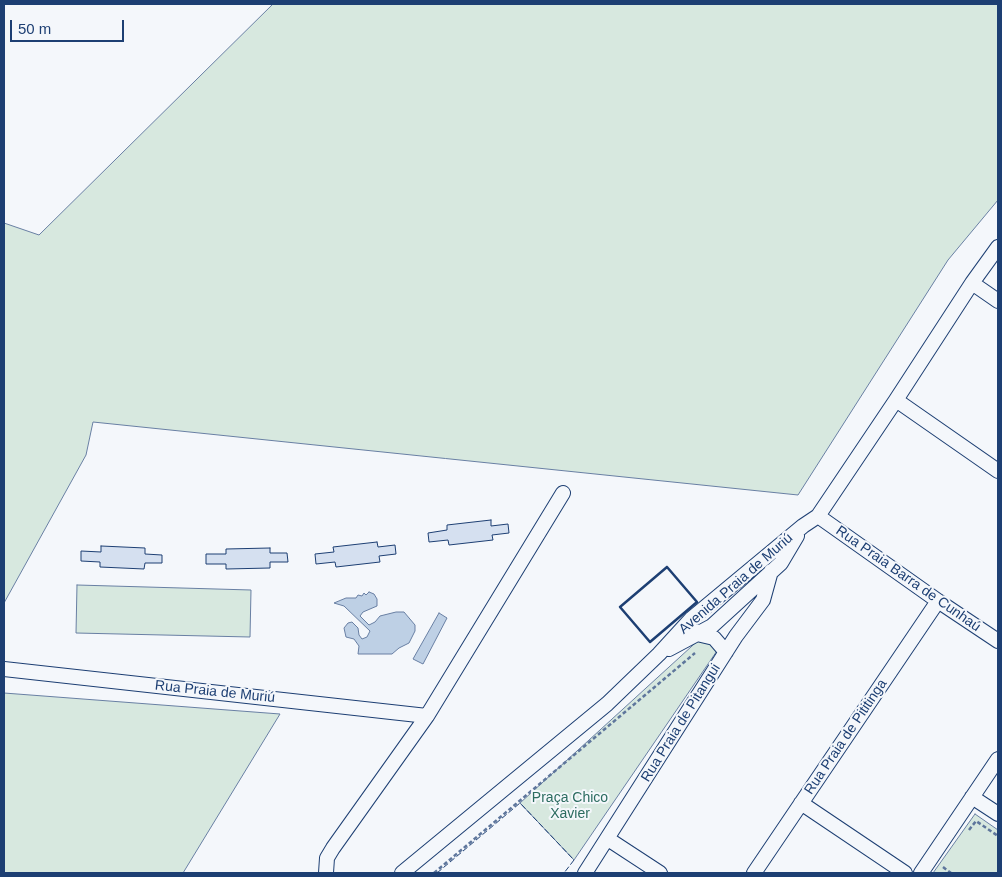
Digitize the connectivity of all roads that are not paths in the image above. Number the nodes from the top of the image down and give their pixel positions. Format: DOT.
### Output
graph roads {
  1 [pos="998,247"];
  2 [pos="972,283"];
  3 [pos="998,301"];
  4 [pos="896,400"];
  5 [pos="998,471"];
  6 [pos="563,493"];
  7 [pos="818,516"];
  8 [pos="803,526"];
  9 [pos="771,572"];
  10 [pos="714,600"];
  11 [pos="938,601"];
  12 [pos="725,614"];
  13 [pos="691,619"];
  14 [pos="697,634"];
  15 [pos="736,636"];
  16 [pos="998,640"];
  17 [pos="726,652"];
  18 [pos="659,654"];
  19 [pos="4,669"];
  20 [pos="427,716"];
  21 [pos="998,759"];
  22 [pos="972,798"];
  23 [pos="801,803"];
  24 [pos="998,814"];
  25 [pos="608,839"];
  26 [pos="326,871"];
  27 [pos="402,873"];
  28 [pos="585,873"];
  29 [pos="660,873"];
  30 [pos="754,873"];
  31 [pos="905,873"];
  32 [pos="921,873"];
  1 -- 2 [label="street"];
  2 -- 3 [label="street"];
  2 -- 4 [label="street"];
  4 -- 5 [label="street"];
  4 -- 7 [label="street"];
  6 -- 20 [label="street"];
  7 -- 8 [label="street"];
  7 -- 11 [label="street, Rua Praia Barra de Cunhaú"];
  8 -- 9 [label="street, Avenida Praia de Muriú"];
  8 -- 10 [label="street, Avenida Praia de Muriú"];
  9 -- 12 [label="street, Avenida Praia de Muriú"];
  9 -- 15 [label="street, Rua Praia de Pitangui"];
  10 -- 12 [label="street"];
  10 -- 13 [label="street, Avenida Praia de Muriú"];
  11 -- 16 [label="street, Rua Praia Barra de Cunhaú"];
  11 -- 23 [label="street, Rua Praia de Pititinga"];
  12 -- 14 [label="street, Avenida Praia de Muriú"];
  12 -- 15 [label="street"];
  13 -- 14 [label="street"];
  13 -- 18 [label="street, Avenida Praia de Muriú"];
  14 -- 17 [label="street"];
  14 -- 18 [label="street, Avenida Praia de Muriú"];
  15 -- 17 [label="street, Rua Praia de Pitangui"];
  17 -- 25 [label="street, Rua Praia de Pitangui"];
  18 -- 27 [label="street, Avenida Praia de Muriú"];
  19 -- 20 [label="street, Rua Praia de Muriú"];
  20 -- 26 [label="street"];
  21 -- 22 [label="street"];
  22 -- 24 [label="street"];
  22 -- 32 [label="street"];
  23 -- 30 [label="street, Rua Praia de Pititinga"];
  23 -- 31 [label="street"];
  25 -- 28 [label="street, Rua Praia de Pitangui"];
  25 -- 29 [label="street"];
}
